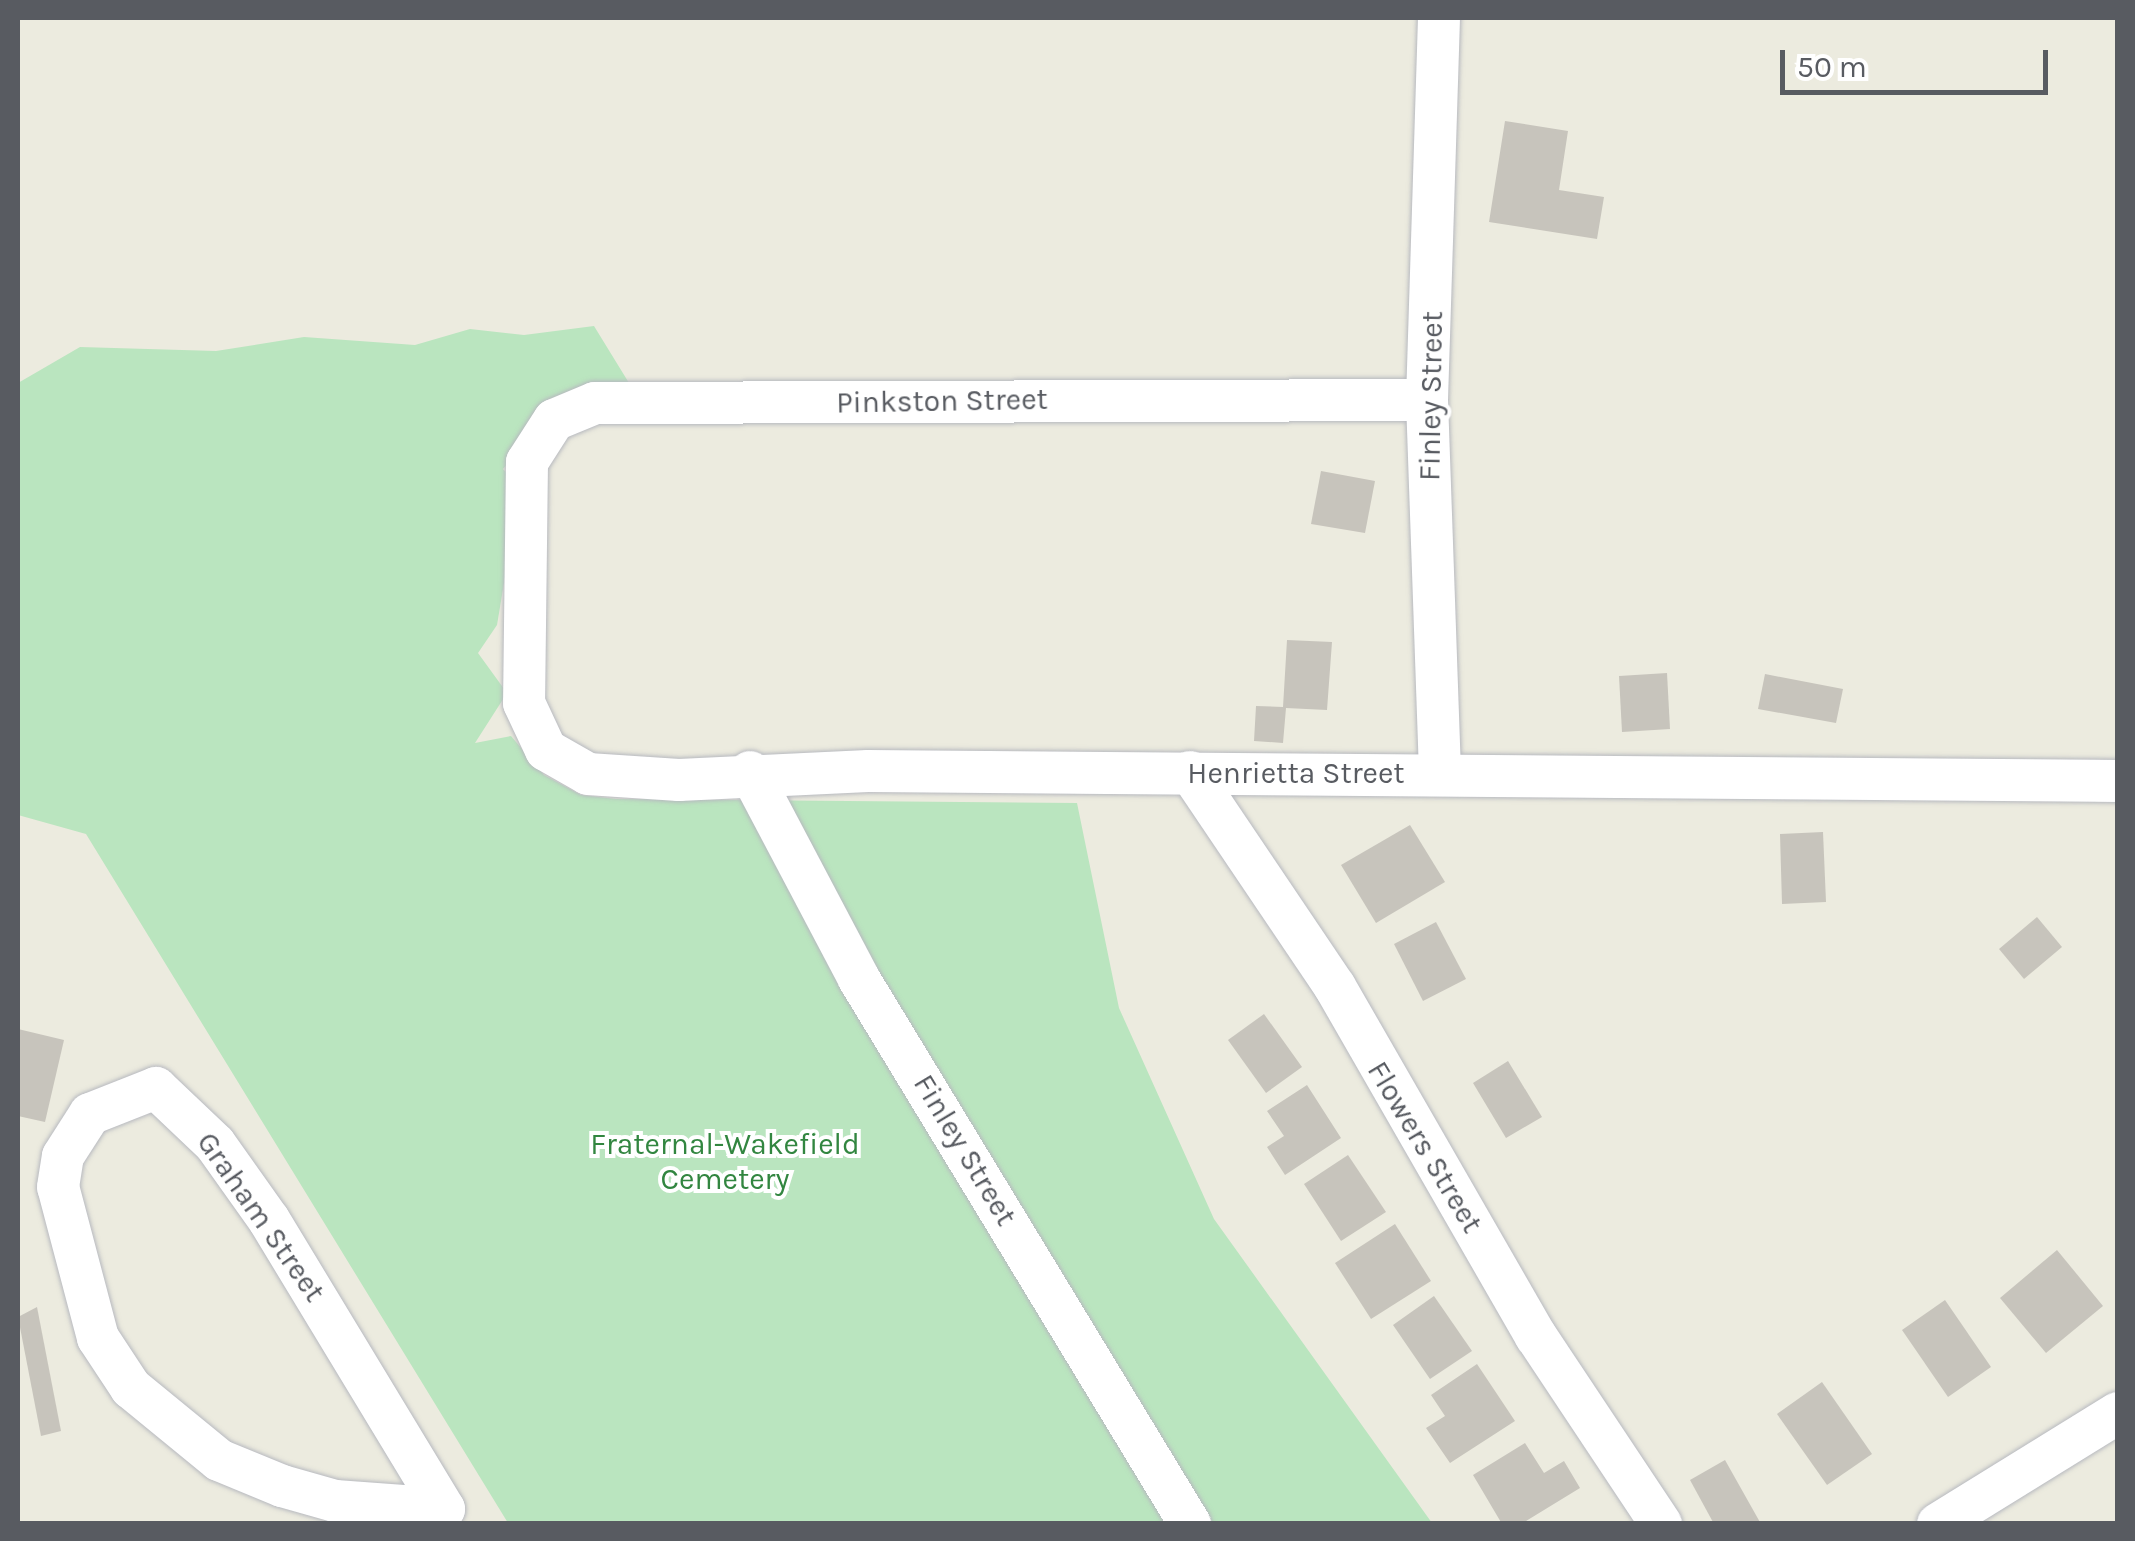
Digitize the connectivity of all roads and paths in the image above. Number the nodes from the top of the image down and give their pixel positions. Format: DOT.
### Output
graph roads {
  1 [pos="1439,18"];
  2 [pos="1426,400"];
  3 [pos="522,690"];
  4 [pos="750,772"];
  5 [pos="1190,772"];
  6 [pos="1440,774"];
  7 [pos="2118,781"];
  8 [pos="2118,1413"];
  9 [pos="448,1516"];
  10 [pos="1190,1524"];
  11 [pos="1660,1524"];
  12 [pos="1938,1524"];
  1 -- 2 [label="street, Finley Street"];
  2 -- 3 [label="street, Pinkston Street"];
  2 -- 6 [label="street, Finley Street"];
  3 -- 4 [label="street, Henrietta Street"];
  4 -- 5 [label="street, Henrietta Street"];
  4 -- 10 [label="street, Finley Street"];
  5 -- 6 [label="street, Henrietta Street"];
  5 -- 11 [label="street, Flowers Street"];
  6 -- 7 [label="street, Henrietta Street"];
  8 -- 12 [label="street"];
  9 -- 9 [label="street, Graham Street"];
}
